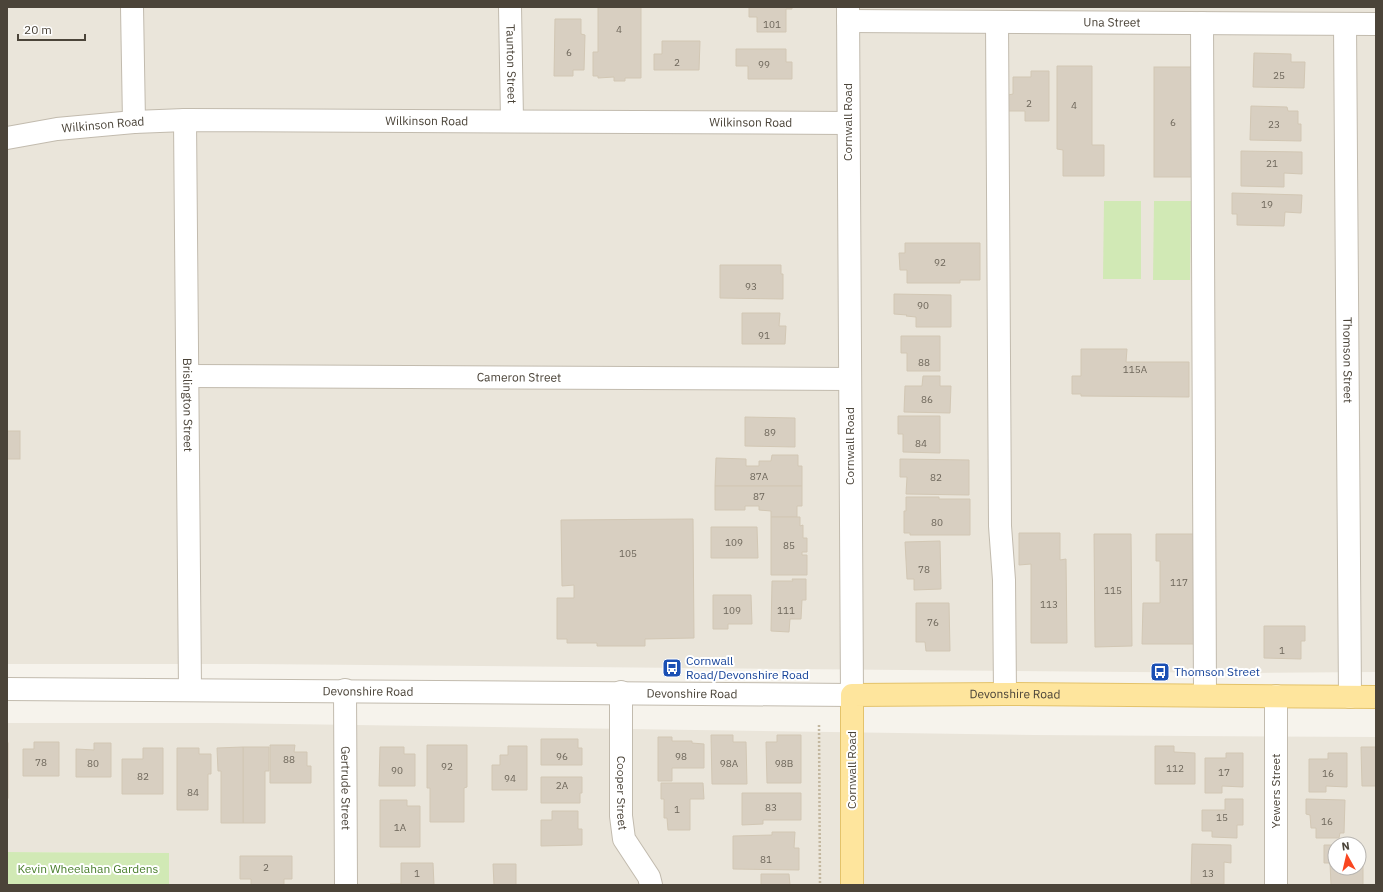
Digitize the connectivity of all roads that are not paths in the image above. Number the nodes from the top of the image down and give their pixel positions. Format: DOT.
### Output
graph roads {
  1 [pos="132,7"];
  2 [pos="510,7"];
  3 [pos="848,14"];
  4 [pos="997,22"];
  5 [pos="1202,23"];
  6 [pos="1345,24"];
  7 [pos="1376,24"];
  8 [pos="185,120"];
  9 [pos="512,120"];
  10 [pos="134,122"];
  11 [pos="848,122"];
  12 [pos="7,138"];
  13 [pos="188,376"];
  14 [pos="850,379"];
  15 [pos="7,689"];
  16 [pos="190,690"];
  17 [pos="345,690"];
  18 [pos="620,692"];
  19 [pos="1005,694"];
  20 [pos="852,695"];
  21 [pos="1205,695"];
  22 [pos="1276,696"];
  23 [pos="1350,697"];
  24 [pos="1376,697"];
  25 [pos="346,885"];
  26 [pos="651,885"];
  27 [pos="852,885"];
  28 [pos="1276,885"];
  1 -- 10 [label="street"];
  2 -- 9 [label="street, Taunton Street"];
  3 -- 4 [label="street, Una Street"];
  3 -- 11 [label="street, Cornwall Road"];
  4 -- 5 [label="street, Una Street"];
  4 -- 19 [label="street"];
  5 -- 6 [label="street, Una Street"];
  5 -- 21 [label="street"];
  6 -- 7 [label="street, Una Street"];
  6 -- 23 [label="street, Thomson Street"];
  8 -- 9 [label="street, Wilkinson Road"];
  8 -- 10 [label="street, Wilkinson Road"];
  8 -- 13 [label="street, Brislington Street"];
  9 -- 11 [label="street, Wilkinson Road"];
  10 -- 12 [label="street, Wilkinson Road"];
  11 -- 14 [label="street, Cornwall Road"];
  13 -- 14 [label="street, Cameron Street"];
  13 -- 16 [label="street, Brislington Street"];
  14 -- 20 [label="street, Cornwall Road"];
  15 -- 16 [label="street, Devonshire Road"];
  16 -- 17 [label="street, Devonshire Road"];
  17 -- 18 [label="street, Devonshire Road"];
  17 -- 25 [label="street, Gertrude Street"];
  18 -- 20 [label="street, Devonshire Road"];
  18 -- 26 [label="street, Cooper Street"];
  19 -- 20 [label="main road, Devonshire Road"];
  19 -- 21 [label="main road, Devonshire Road"];
  20 -- 27 [label="main road, Cornwall Road"];
  21 -- 22 [label="main road, Devonshire Road"];
  22 -- 23 [label="main road, Devonshire Road"];
  22 -- 28 [label="street, Yewers Street"];
  23 -- 24 [label="main road, Devonshire Road"];
}
